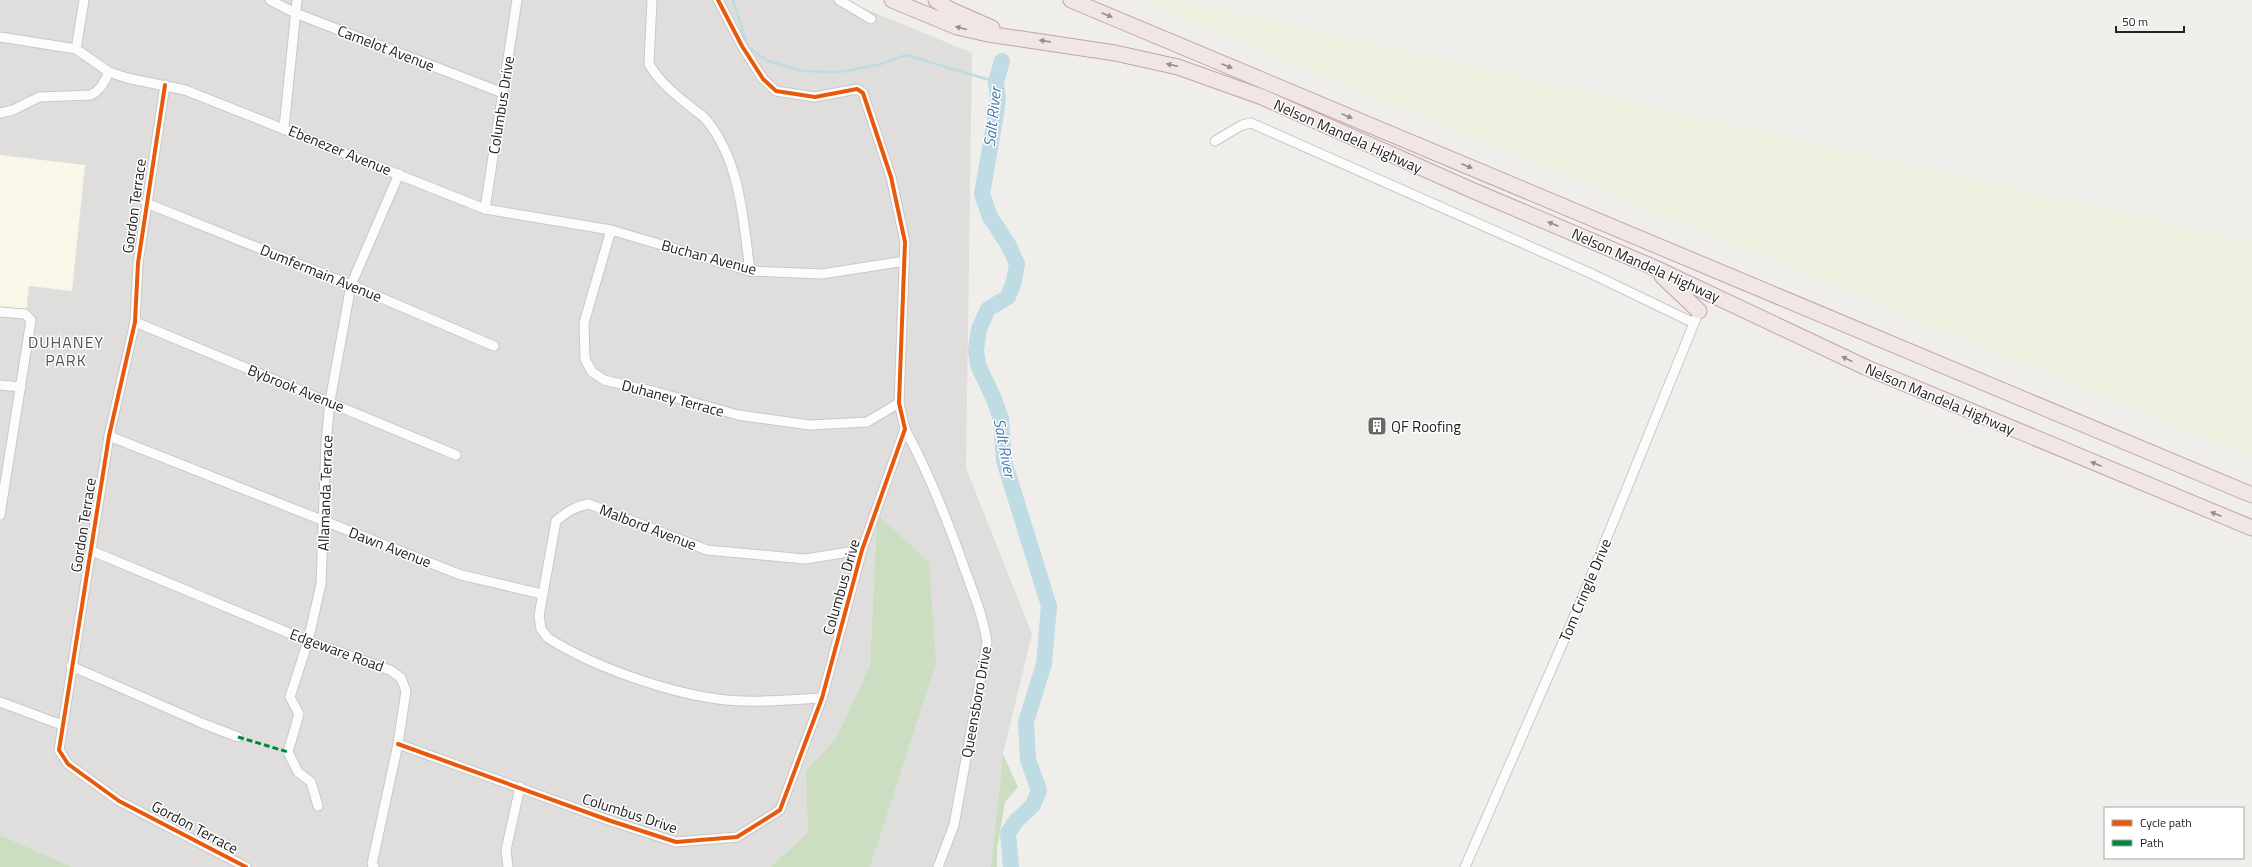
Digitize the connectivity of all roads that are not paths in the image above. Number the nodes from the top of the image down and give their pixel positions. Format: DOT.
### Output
graph roads {
  1 [pos="84,0"];
  2 [pos="270,0"];
  3 [pos="297,0"];
  4 [pos="517,0"];
  5 [pos="652,0"];
  6 [pos="718,0"];
  7 [pos="839,0"];
  8 [pos="892,0"];
  9 [pos="936,0"];
  10 [pos="1071,0"];
  11 [pos="295,13"];
  12 [pos="870,19"];
  13 [pos="0,37"];
  14 [pos="1027,38"];
  15 [pos="76,49"];
  16 [pos="109,72"];
  17 [pos="165,85"];
  18 [pos="503,93"];
  19 [pos="0,113"];
  20 [pos="284,128"];
  21 [pos="1215,141"];
  22 [pos="399,174"];
  23 [pos="146,204"];
  24 [pos="485,209"];
  25 [pos="611,230"];
  26 [pos="904,261"];
  27 [pos="1653,266"];
  28 [pos="750,271"];
  29 [pos="351,285"];
  30 [pos="0,312"];
  31 [pos="1697,317"];
  32 [pos="135,322"];
  33 [pos="494,346"];
  34 [pos="0,385"];
  35 [pos="21,388"];
  36 [pos="330,401"];
  37 [pos="899,403"];
  38 [pos="905,429"];
  39 [pos="109,436"];
  40 [pos="0,455"];
  41 [pos="456,455"];
  42 [pos="10,456"];
  43 [pos="2252,495"];
  44 [pos="0,515"];
  45 [pos="324,521"];
  46 [pos="2252,528"];
  47 [pos="862,550"];
  48 [pos="92,551"];
  49 [pos="542,594"];
  50 [pos="308,641"];
  51 [pos="71,666"];
  52 [pos="822,698"];
  53 [pos="0,702"];
  54 [pos="62,725"];
  55 [pos="238,737"];
  56 [pos="398,744"];
  57 [pos="520,787"];
  58 [pos="318,806"];
  59 [pos="246,867"];
  60 [pos="374,867"];
  61 [pos="508,867"];
  62 [pos="938,867"];
  63 [pos="1465,867"];
  1 -- 15 [label="street"];
  2 -- 11 [label="street, Camelot Avenue"];
  3 -- 11 [label="street"];
  4 -- 18 [label="street, Columbus Drive"];
  5 -- 28 [label="street"];
  6 -- 26 [label="street"];
  7 -- 12 [label="street"];
  14 -- 8 [label="highway, one-way"];
  9 -- 14 [label="highway"];
  10 -- 43 [label="highway, Nelson Mandela Highway, one-way"];
  11 -- 18 [label="street, Camelot Avenue"];
  11 -- 20 [label="street"];
  13 -- 15 [label="street"];
  27 -- 14 [label="highway, Nelson Mandela Highway, one-way"];
  15 -- 16 [label="street, Ebenezer Avenue"];
  16 -- 17 [label="street, Ebenezer Avenue"];
  16 -- 19 [label="street"];
  17 -- 20 [label="street, Ebenezer Avenue"];
  17 -- 23 [label="street, Gordon Terrace"];
  18 -- 24 [label="street, Columbus Drive"];
  20 -- 22 [label="street, Ebenezer Avenue"];
  21 -- 31 [label="street"];
  22 -- 24 [label="street, Ebenezer Avenue"];
  22 -- 29 [label="street, Allamanda Terrace"];
  23 -- 29 [label="street, Dumfermain Avenue"];
  23 -- 32 [label="street, Gordon Terrace"];
  24 -- 25 [label="street, Ebenezer Avenue"];
  25 -- 28 [label="street, Buchan Avenue"];
  25 -- 37 [label="street, Duhaney Terrace"];
  26 -- 28 [label="street, Buchan Avenue"];
  26 -- 37 [label="street"];
  27 -- 31 [label="highway"];
  46 -- 27 [label="highway, Nelson Mandela Highway, one-way"];
  29 -- 33 [label="street, Dumfermain Avenue"];
  29 -- 36 [label="street, Allamanda Terrace"];
  30 -- 35 [label="street"];
  31 -- 63 [label="street, Tom Cringle Drive"];
  32 -- 36 [label="street, Bybrook Avenue"];
  32 -- 39 [label="street, Gordon Terrace"];
  34 -- 35 [label="street"];
  35 -- 42 [label="street"];
  36 -- 41 [label="street, Bybrook Avenue"];
  36 -- 45 [label="street, Allamanda Terrace"];
  37 -- 38 [label="street"];
  38 -- 47 [label="street, Columbus Drive"];
  38 -- 62 [label="street, Queensboro Drive"];
  39 -- 45 [label="street, Dawn Avenue"];
  39 -- 48 [label="street, Gordon Terrace"];
  40 -- 42 [label="street"];
  42 -- 44 [label="street"];
  45 -- 49 [label="street, Dawn Avenue"];
  45 -- 50 [label="street, Allamanda Terrace"];
  47 -- 49 [label="street, Malbord Avenue"];
  47 -- 52 [label="street, Columbus Drive"];
  48 -- 50 [label="street, Edgeware Road"];
  48 -- 51 [label="street, Gordon Terrace"];
  49 -- 52 [label="street, Malbord Avenue"];
  50 -- 56 [label="street, Edgeware Road"];
  50 -- 58 [label="street, Allamanda Terrace"];
  51 -- 54 [label="street, Gordon Terrace"];
  51 -- 55 [label="street"];
  52 -- 57 [label="street, Columbus Drive"];
  53 -- 54 [label="street"];
  54 -- 59 [label="street, Gordon Terrace"];
  56 -- 57 [label="street, Columbus Drive"];
  56 -- 60 [label="street, Edgeware Road"];
  57 -- 61 [label="street"];
}
